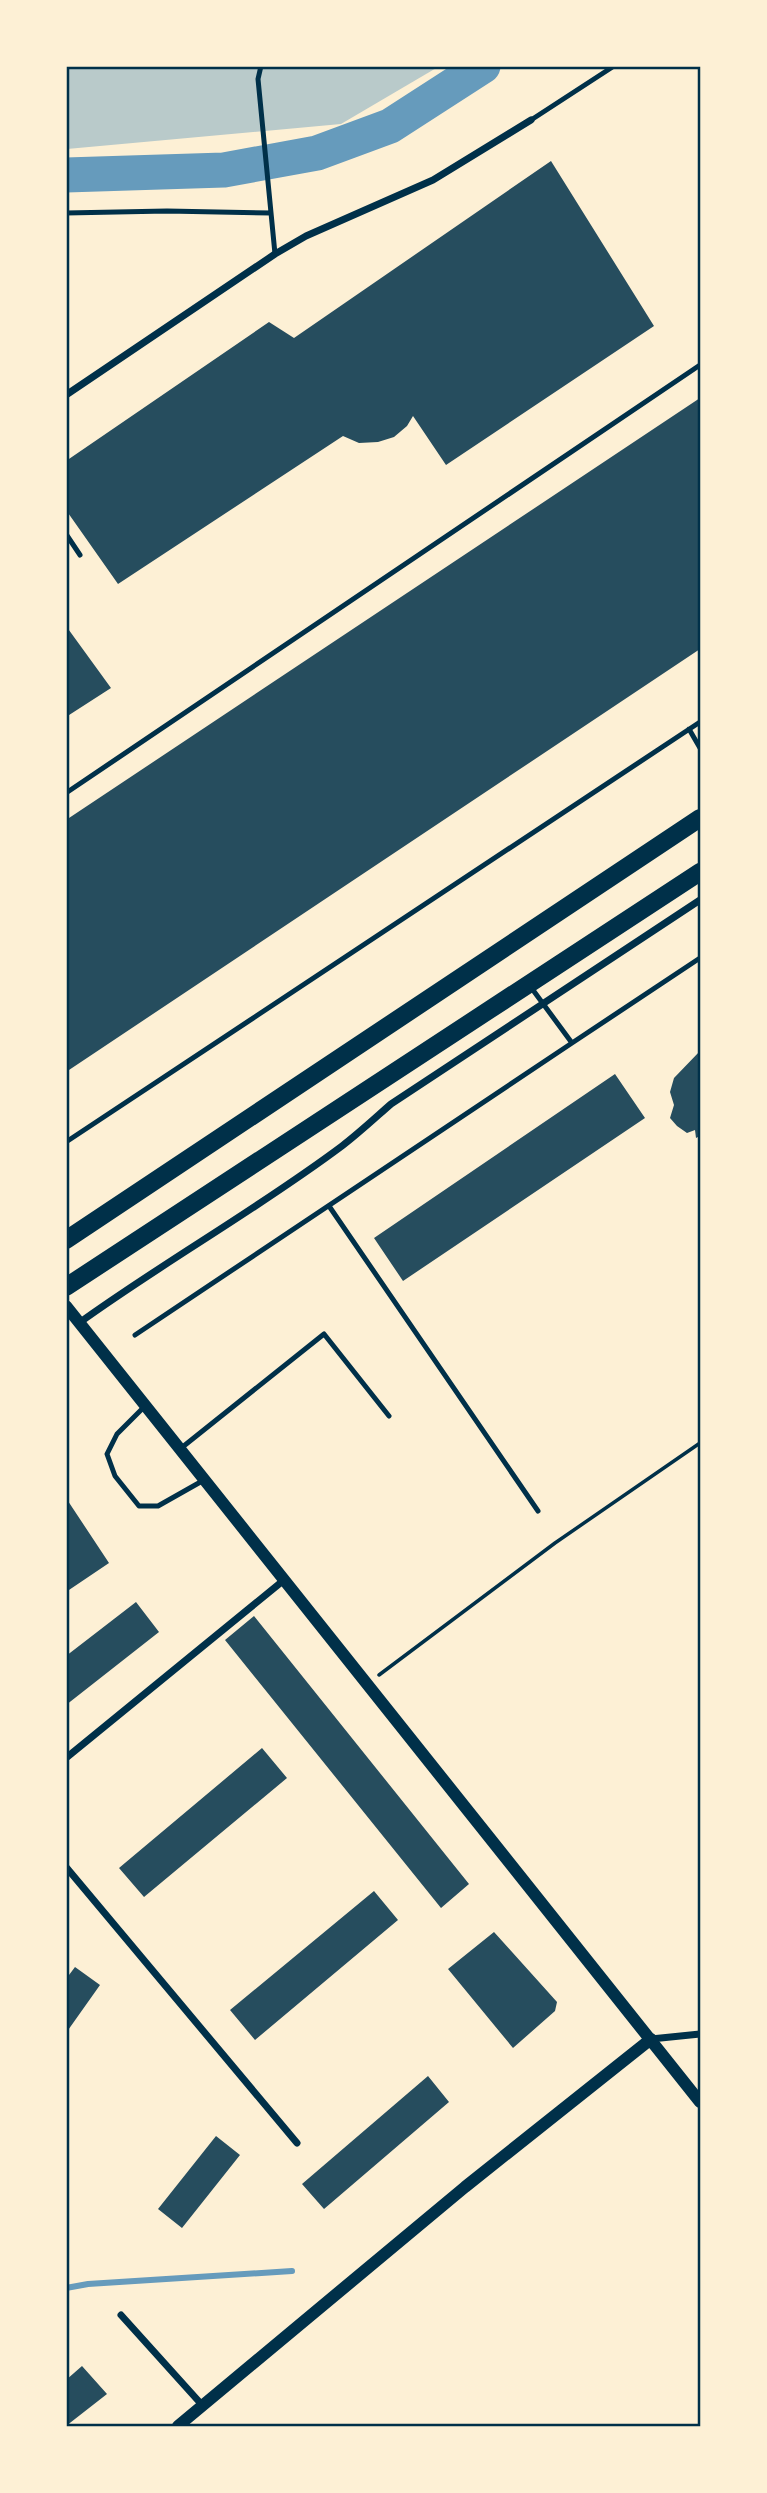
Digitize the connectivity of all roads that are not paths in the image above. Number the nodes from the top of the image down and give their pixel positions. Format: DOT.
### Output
graph roads {
  1 [pos="261,66"];
  2 [pos="614,66"];
  3 [pos="531,120"];
  4 [pos="66,213"];
  5 [pos="271,213"];
  6 [pos="275,254"];
  7 [pos="701,365"];
  8 [pos="66,395"];
  9 [pos="66,534"];
  10 [pos="80,555"];
  11 [pos="701,722"];
  12 [pos="689,729"];
  13 [pos="701,748"];
  14 [pos="66,793"];
  15 [pos="701,818"];
  16 [pos="701,872"];
  17 [pos="701,900"];
  18 [pos="701,958"];
  19 [pos="528,983"];
  20 [pos="544,1004"];
  21 [pos="572,1043"];
  22 [pos="66,1142"];
  23 [pos="329,1206"];
  24 [pos="66,1240"];
  25 [pos="66,1287"];
  26 [pos="66,1306"];
  27 [pos="79,1323"];
  28 [pos="135,1335"];
  29 [pos="145,1406"];
  30 [pos="389,1416"];
  31 [pos="180,1449"];
  32 [pos="204,1480"];
  33 [pos="538,1511"];
  34 [pos="285,1580"];
  35 [pos="66,1758"];
  36 [pos="66,1867"];
  37 [pos="701,2034"];
  38 [pos="651,2039"];
  39 [pos="701,2102"];
  40 [pos="297,2143"];
  41 [pos="121,2315"];
  42 [pos="203,2406"];
  43 [pos="178,2427"];
  1 -- 5 [label="lane"];
  2 -- 3 [label="lane"];
  3 -- 6 [label="street"];
  4 -- 5 [label="lane"];
  5 -- 6 [label="lane"];
  6 -- 8 [label="street"];
  7 -- 14 [label="lane"];
  9 -- 10 [label="lane"];
  11 -- 12 [label="lane"];
  12 -- 13 [label="lane"];
  12 -- 22 [label="lane"];
  15 -- 24 [label="highway"];
  16 -- 19 [label="highway"];
  17 -- 20 [label="street"];
  18 -- 21 [label="lane"];
  19 -- 20 [label="lane"];
  19 -- 25 [label="highway"];
  20 -- 21 [label="lane"];
  20 -- 27 [label="street"];
  21 -- 23 [label="lane"];
  23 -- 28 [label="lane"];
  23 -- 33 [label="lane"];
  26 -- 27 [label="street"];
  27 -- 29 [label="street"];
  29 -- 31 [label="street"];
  29 -- 32 [label="lane"];
  30 -- 31 [label="lane"];
  31 -- 32 [label="street"];
  32 -- 34 [label="street"];
  34 -- 35 [label="street"];
  34 -- 38 [label="street"];
  36 -- 40 [label="street"];
  37 -- 38 [label="street"];
  38 -- 39 [label="street"];
  38 -- 42 [label="street"];
  41 -- 42 [label="street"];
  42 -- 43 [label="street"];
}
